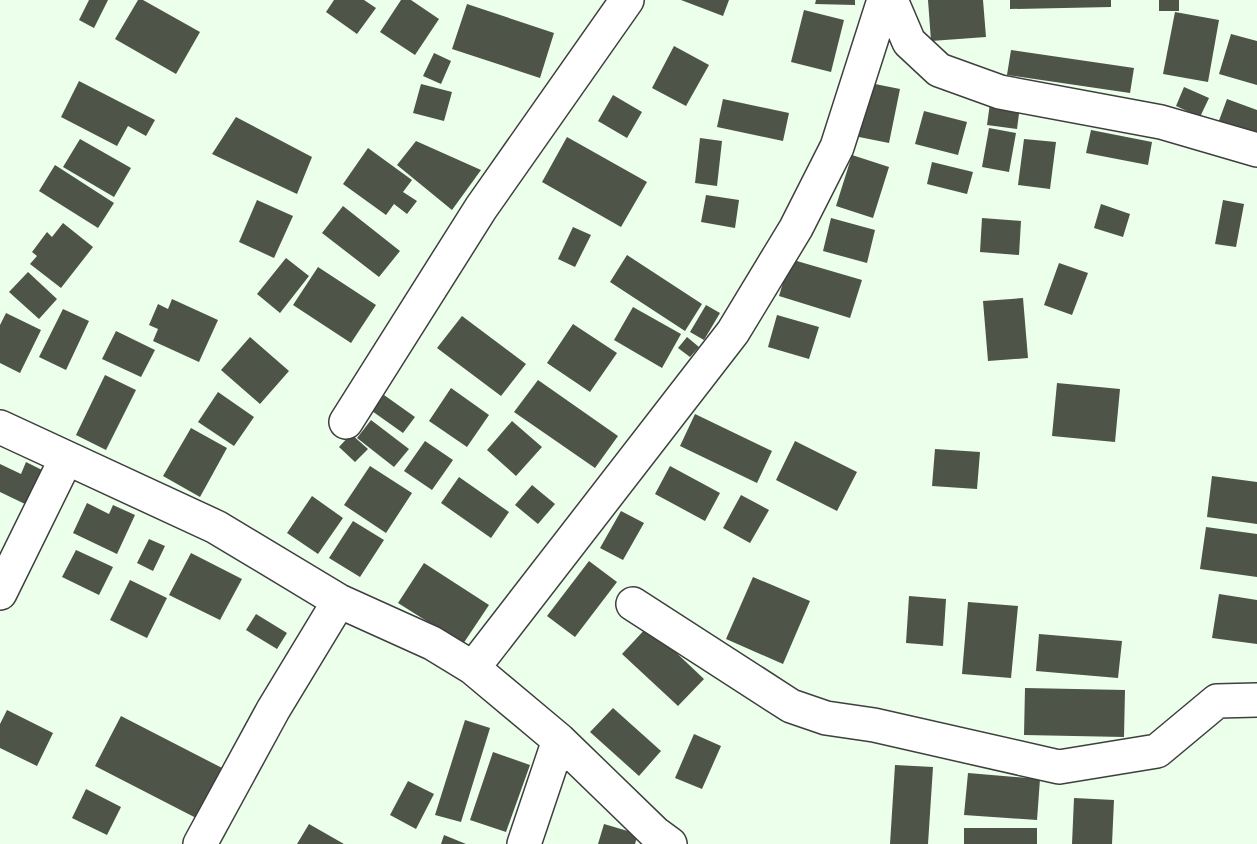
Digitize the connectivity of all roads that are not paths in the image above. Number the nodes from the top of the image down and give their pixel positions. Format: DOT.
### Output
graph roads {
  1 [pos="627,0"];
  2 [pos="884,0"];
  3 [pos="891,0"];
  4 [pos="1257,150"];
  5 [pos="346,422"];
  6 [pos="0,427"];
  7 [pos="66,459"];
  8 [pos="0,593"];
  9 [pos="339,602"];
  10 [pos="633,604"];
  11 [pos="473,668"];
  12 [pos="1257,700"];
  13 [pos="559,740"];
  14 [pos="200,844"];
  15 [pos="524,844"];
  16 [pos="670,844"];
  1 -- 5 [label="street"];
  2 -- 11 [label="street"];
  3 -- 4 [label="street"];
  6 -- 7 [label="street"];
  7 -- 8 [label="street"];
  7 -- 9 [label="street"];
  9 -- 11 [label="street"];
  9 -- 14 [label="street"];
  10 -- 12 [label="street"];
  11 -- 13 [label="street"];
  13 -- 15 [label="street"];
  13 -- 16 [label="street"];
}
